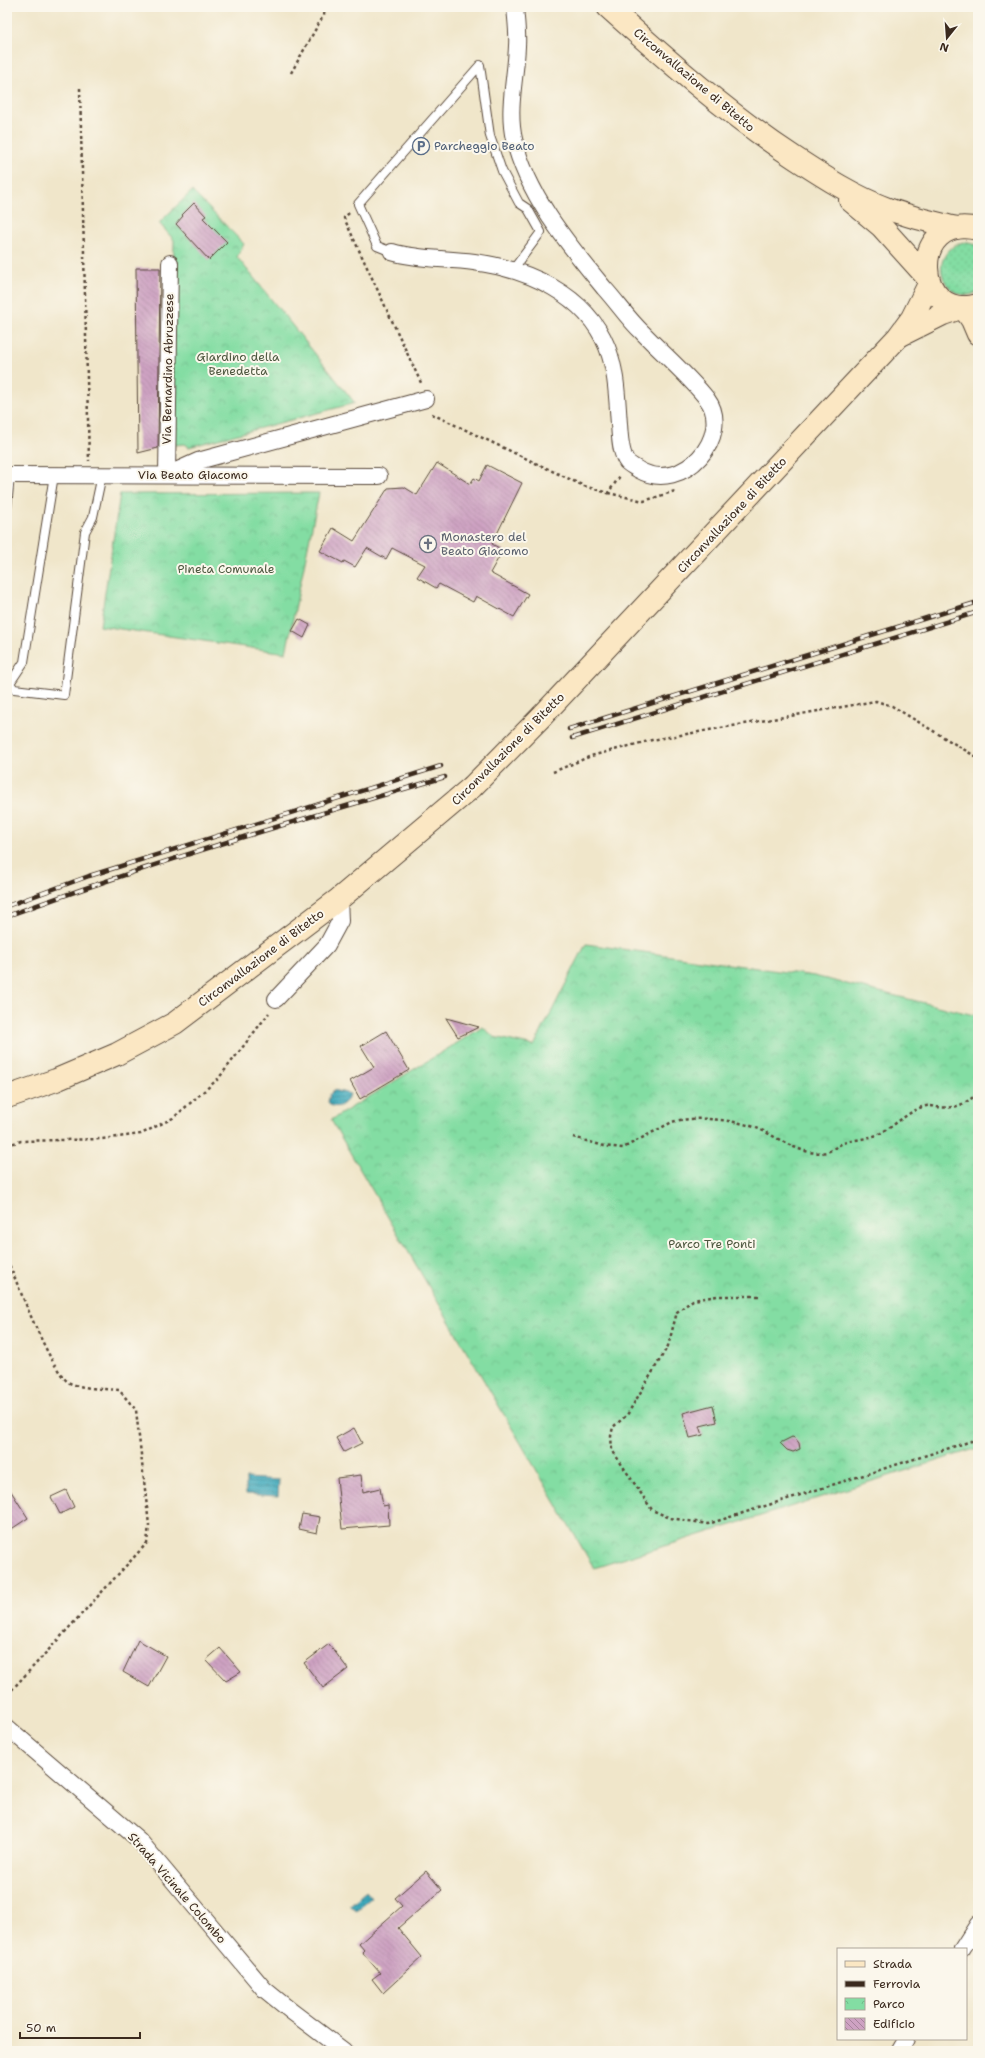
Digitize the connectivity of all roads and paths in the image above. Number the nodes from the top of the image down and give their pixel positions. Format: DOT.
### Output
graph roads {
  1 [pos="328,7"];
  2 [pos="515,7"];
  3 [pos="608,7"];
  4 [pos="291,73"];
  5 [pos="80,88"];
  6 [pos="822,176"];
  7 [pos="358,204"];
  8 [pos="956,228"];
  9 [pos="978,229"];
  10 [pos="392,252"];
  11 [pos="170,262"];
  12 [pos="512,271"];
  13 [pos="928,280"];
  14 [pos="971,306"];
  15 [pos="978,334"];
  16 [pos="898,337"];
  17 [pos="428,406"];
  18 [pos="628,463"];
  19 [pos="8,475"];
  20 [pos="54,475"];
  21 [pos="96,475"];
  22 [pos="167,475"];
  23 [pos="379,476"];
  24 [pos="7,508"];
  25 [pos="9,682"];
  26 [pos="978,758"];
  27 [pos="553,772"];
  28 [pos="339,899"];
  29 [pos="276,999"];
  30 [pos="978,1093"];
  31 [pos="7,1097"];
  32 [pos="573,1137"];
  33 [pos="7,1145"];
  34 [pos="7,1260"];
  35 [pos="759,1296"];
  36 [pos="978,1438"];
  37 [pos="7,1695"];
  38 [pos="7,1727"];
  39 [pos="978,1924"];
  40 [pos="963,1948"];
  41 [pos="905,2040"];
  42 [pos="344,2051"];
  43 [pos="898,2051"];
  1 -- 4 [label="path"];
  2 -- 18 [label="street"];
  3 -- 6 [label="main road, Circonvallazione di Bitetto"];
  5 -- 21 [label="path"];
  6 -- 8 [label="main road"];
  6 -- 13 [label="main road"];
  7 -- 10 [label="lane"];
  7 -- 12 [label="lane"];
  7 -- 17 [label="path"];
  8 -- 9 [label="main road"];
  8 -- 13 [label="main road"];
  10 -- 12 [label="street"];
  11 -- 22 [label="street, Via Bernardino Abruzzese"];
  12 -- 18 [label="street"];
  13 -- 14 [label="main road"];
  13 -- 16 [label="main road"];
  14 -- 15 [label="main road"];
  14 -- 16 [label="main road"];
  16 -- 28 [label="main road, Circonvallazione di Bitetto, bridge"];
  17 -- 18 [label="path"];
  17 -- 22 [label="street"];
  19 -- 20 [label="street, Via Beato Giacomo"];
  19 -- 24 [label="lane"];
  20 -- 21 [label="street, Via Beato Giacomo"];
  20 -- 25 [label="lane"];
  21 -- 22 [label="street, Via Beato Giacomo"];
  21 -- 25 [label="lane"];
  22 -- 23 [label="street, Via Beato Giacomo"];
  26 -- 27 [label="path"];
  28 -- 29 [label="street"];
  28 -- 31 [label="main road, Circonvallazione di Bitetto"];
  29 -- 33 [label="path"];
  30 -- 32 [label="path"];
  34 -- 37 [label="path"];
  35 -- 36 [label="path"];
  38 -- 42 [label="street, Strada Vicinale Colombo"];
  39 -- 40 [label="street"];
  41 -- 43 [label="street"];
}
